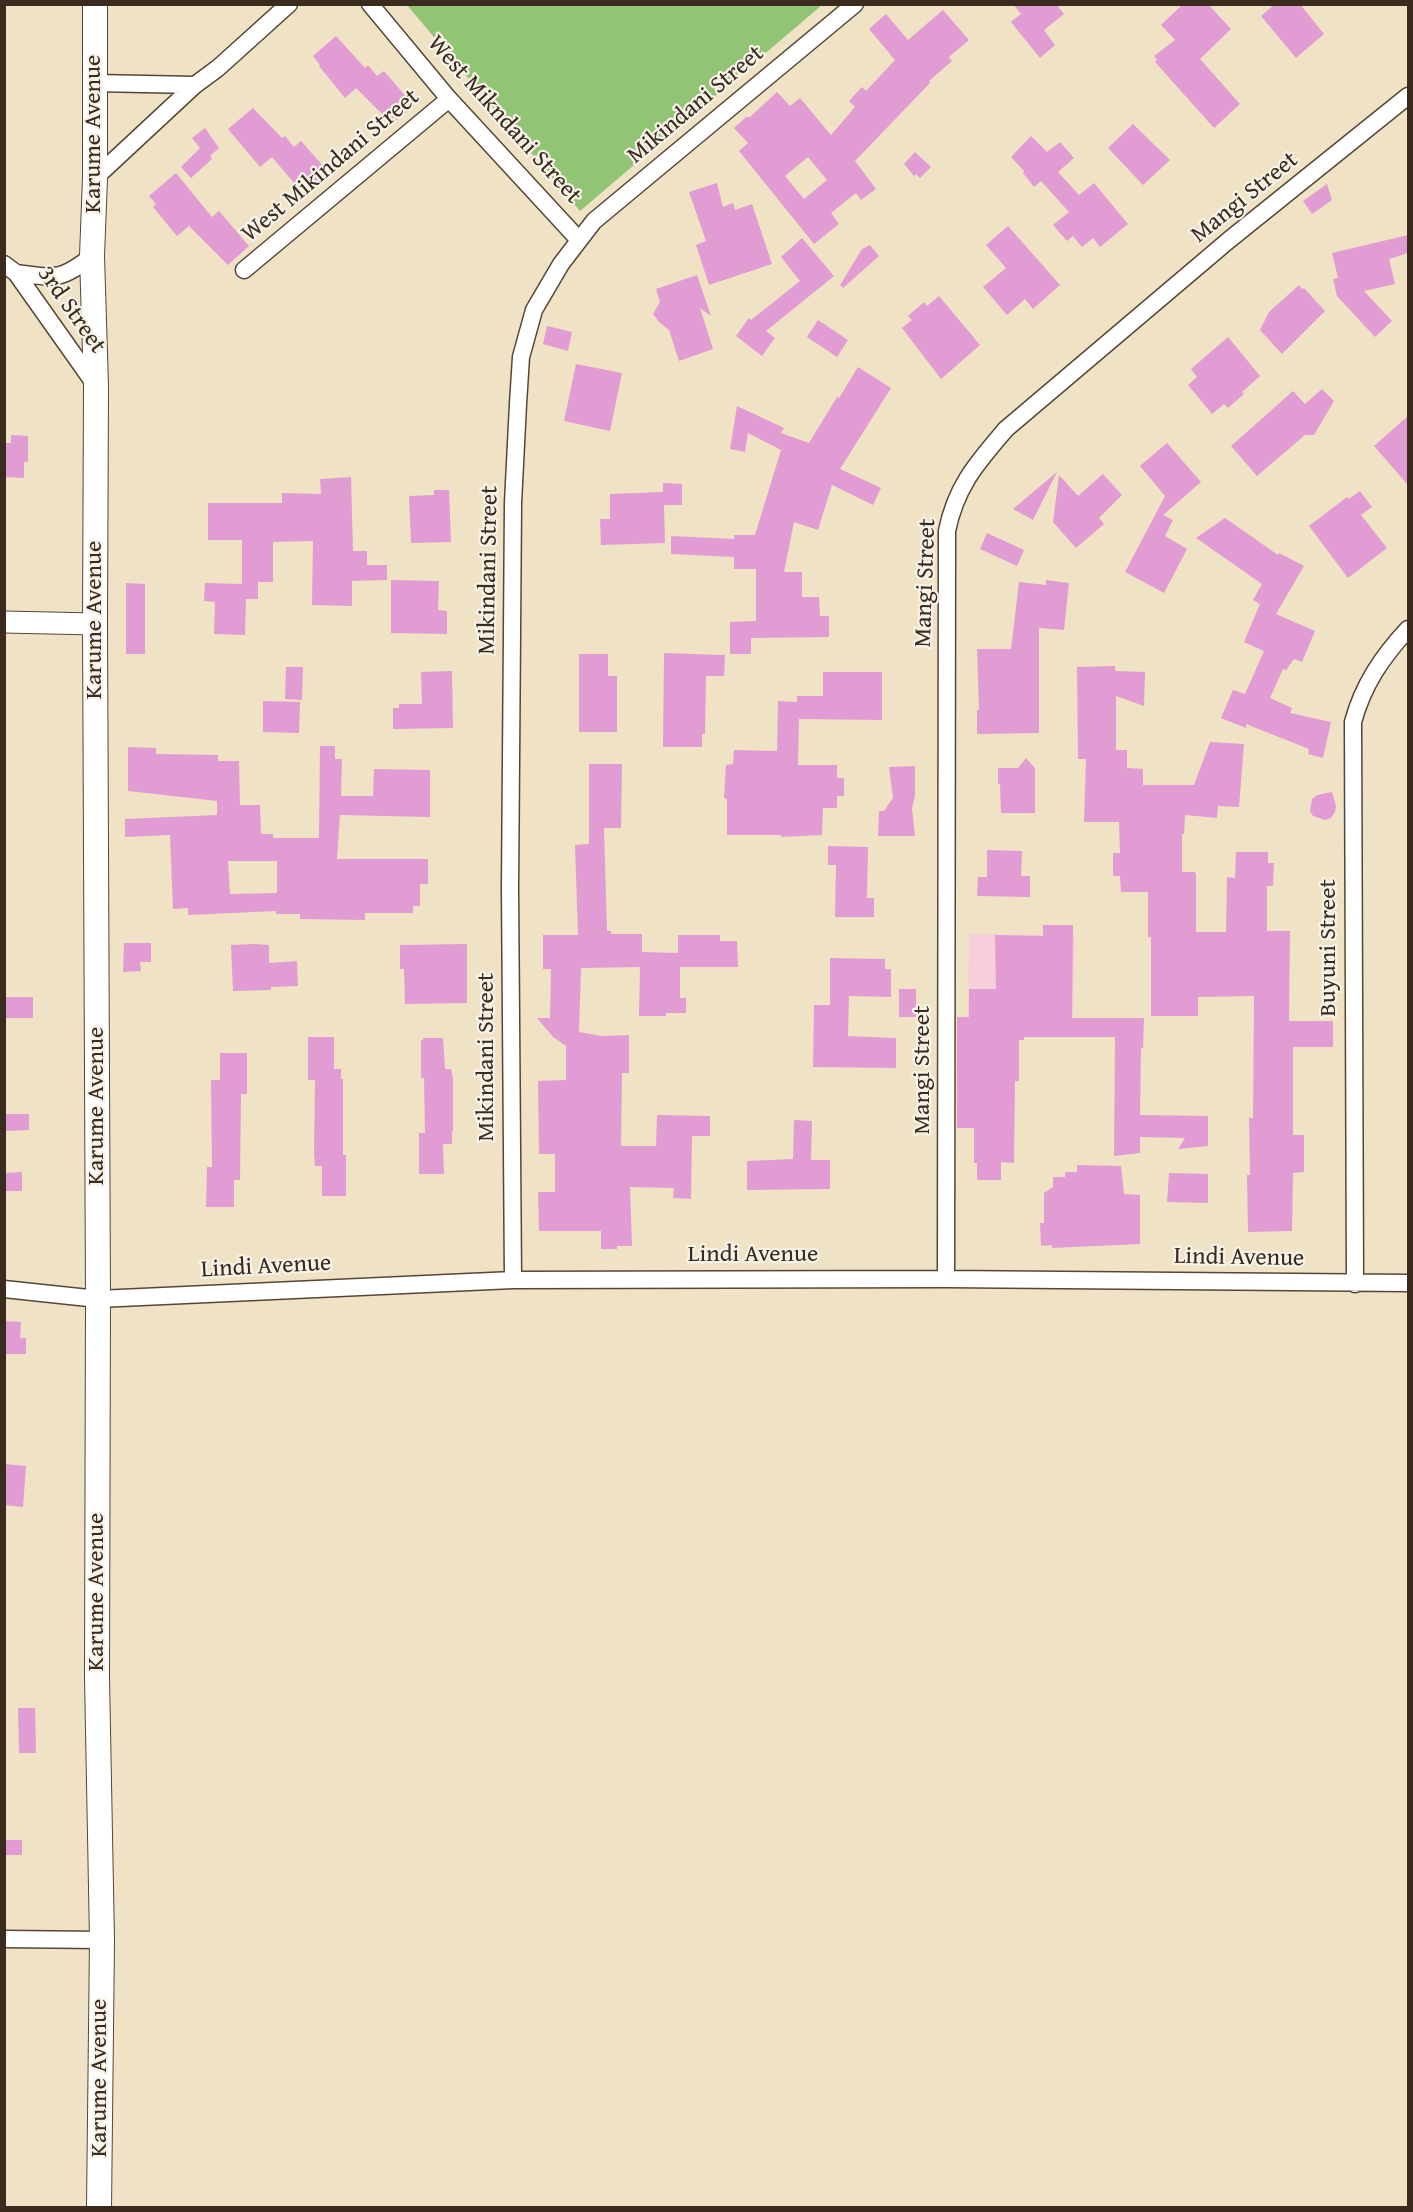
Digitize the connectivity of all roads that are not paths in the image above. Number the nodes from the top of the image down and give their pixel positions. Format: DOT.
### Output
graph roads {
  1 [pos="95,4"];
  2 [pos="289,4"];
  3 [pos="370,4"];
  4 [pos="855,4"];
  5 [pos="94,83"];
  6 [pos="195,85"];
  7 [pos="1408,96"];
  8 [pos="449,99"];
  9 [pos="95,178"];
  10 [pos="579,240"];
  11 [pos="92,256"];
  12 [pos="10,269"];
  13 [pos="244,270"];
  14 [pos="96,386"];
  15 [pos="4,622"];
  16 [pos="95,624"];
  17 [pos="1408,629"];
  18 [pos="946,1279"];
  19 [pos="513,1280"];
  20 [pos="1408,1283"];
  21 [pos="1355,1284"];
  22 [pos="4,1289"];
  23 [pos="98,1299"];
  24 [pos="4,1940"];
  25 [pos="102,1940"];
  26 [pos="99,2208"];
  1 -- 5 [label="main road, Karume Avenue"];
  2 -- 6 [label="street"];
  3 -- 8 [label="street, West Mikndani Street"];
  4 -- 10 [label="street, Mikindani Street"];
  5 -- 6 [label="street"];
  5 -- 9 [label="main road, Karume Avenue"];
  6 -- 9 [label="street"];
  7 -- 18 [label="street, Mangi Street"];
  8 -- 10 [label="street, West Mikndani Street"];
  8 -- 13 [label="street, West Mikindani Street"];
  9 -- 11 [label="main road, Karume Avenue"];
  10 -- 19 [label="street, Mikindani Street"];
  11 -- 12 [label="street"];
  11 -- 14 [label="main road, Karume Avenue"];
  12 -- 14 [label="street, 3rd Street"];
  14 -- 16 [label="main road, Karume Avenue"];
  15 -- 16 [label="street"];
  16 -- 23 [label="main road, Karume Avenue"];
  17 -- 21 [label="street, Buyuni Street"];
  18 -- 19 [label="street, Lindi Avenue"];
  18 -- 21 [label="street, Lindi Avenue"];
  19 -- 23 [label="street, Lindi Avenue"];
  20 -- 21 [label="street, Lindi Avenue"];
  22 -- 23 [label="street, Lindi Avenue"];
  23 -- 25 [label="main road, Karume Avenue"];
  24 -- 25 [label="street"];
  25 -- 26 [label="main road, Karume Avenue"];
}
